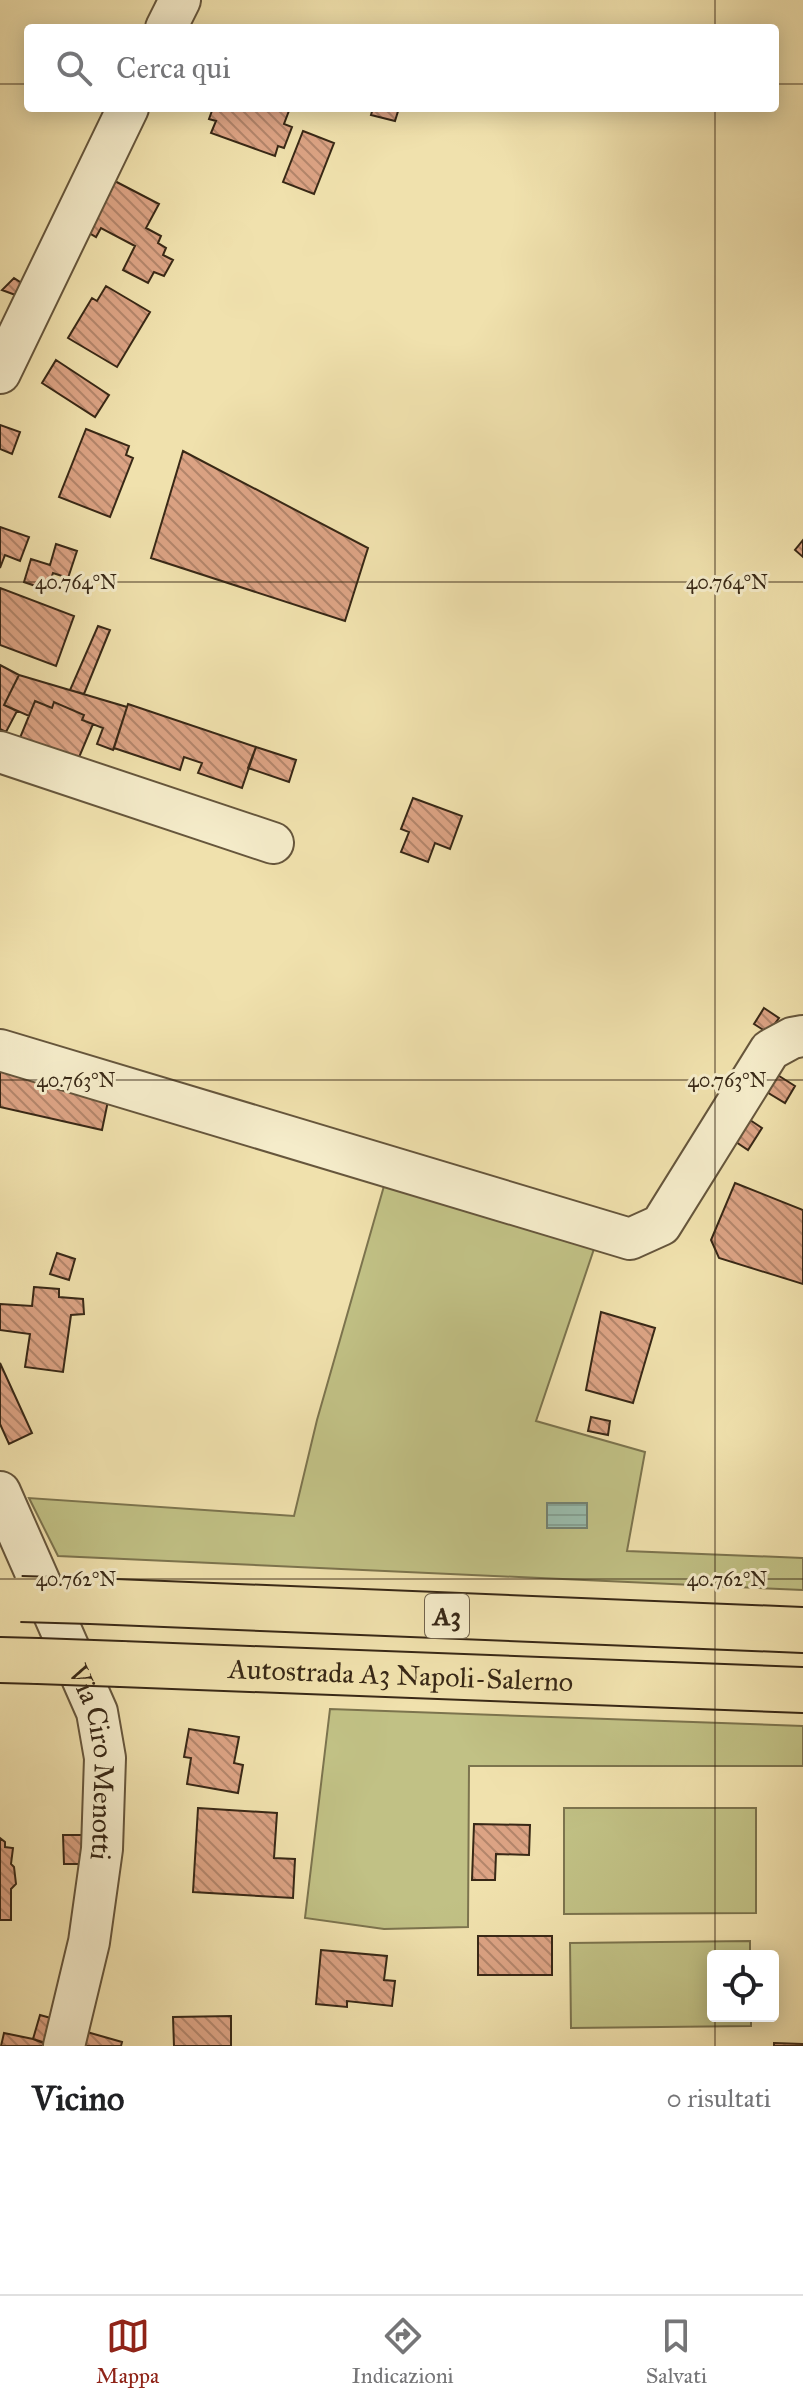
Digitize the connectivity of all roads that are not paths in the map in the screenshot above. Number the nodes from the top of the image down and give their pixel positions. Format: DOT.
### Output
graph roads {
  1 [pos="180,0"];
  2 [pos="168,24"];
  3 [pos="126,112"];
  4 [pos="0,373"];
  5 [pos="0,752"];
  6 [pos="273,843"];
  7 [pos="803,1036"];
  8 [pos="0,1050"];
  9 [pos="1,1495"];
  10 [pos="11,1598"];
  11 [pos="803,1630"];
  12 [pos="19,1660"];
  13 [pos="803,1690"];
  14 [pos="64,2046"];
  1 -- 2 [label="street"];
  3 -- 4 [label="street"];
  5 -- 6 [label="street"];
  7 -- 8 [label="street"];
  9 -- 14 [label="street, Via Ciro Menotti"];
  10 -- 11 [label="highway, A3, bridge"];
  12 -- 13 [label="highway, Autostrada A3 Napoli-Salerno / A3, bridge"];
}
